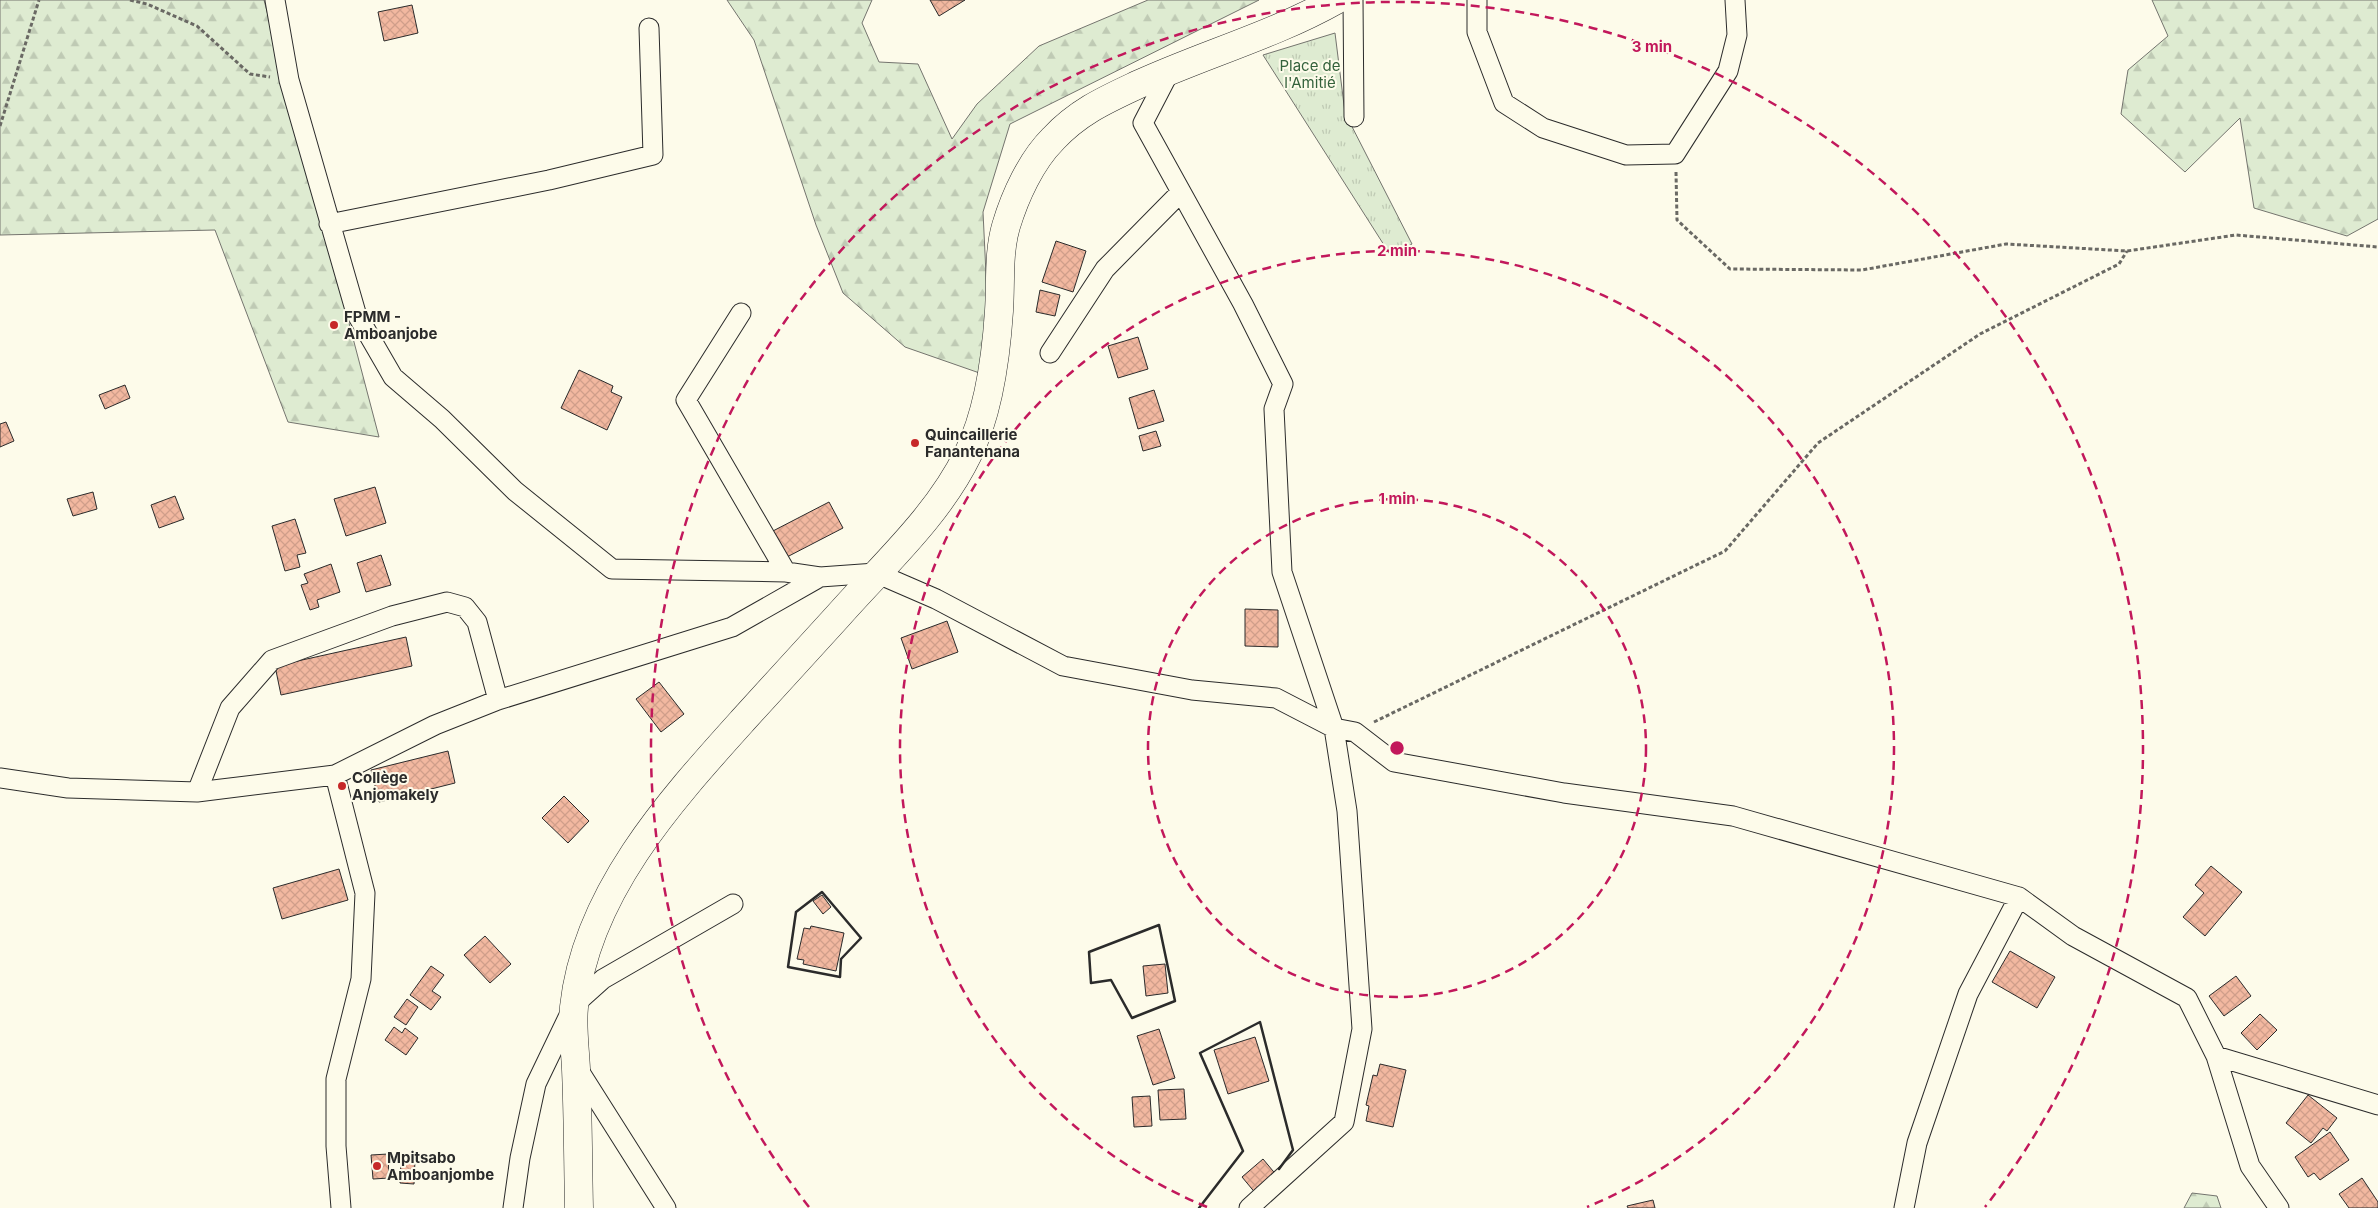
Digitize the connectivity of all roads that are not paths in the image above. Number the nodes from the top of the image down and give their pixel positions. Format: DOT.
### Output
graph roads {
  1 [pos="275,0"];
  2 [pos="1336,0"];
  3 [pos="1353,0"];
  4 [pos="1477,0"];
  5 [pos="1735,0"];
  6 [pos="649,28"];
  7 [pos="1171,70"];
  8 [pos="1354,117"];
  9 [pos="1180,193"];
  10 [pos="329,224"];
  11 [pos="741,312"];
  12 [pos="1050,353"];
  13 [pos="786,572"];
  14 [pos="876,573"];
  15 [pos="820,577"];
  16 [pos="498,700"];
  17 [pos="1334,728"];
  18 [pos="336,776"];
  19 [pos="0,778"];
  20 [pos="198,792"];
  21 [pos="2019,897"];
  22 [pos="733,904"];
  23 [pos="574,1005"];
  24 [pos="2216,1056"];
  25 [pos="576,1066"];
  26 [pos="2378,1105"];
  27 [pos="341,1208"];
  28 [pos="513,1208"];
  29 [pos="579,1208"];
  30 [pos="666,1208"];
  31 [pos="1248,1208"];
  32 [pos="1904,1208"];
  33 [pos="2279,1208"];
  1 -- 10 [label="street"];
  2 -- 7 [label="main road"];
  3 -- 8 [label="street"];
  4 -- 5 [label="street"];
  6 -- 10 [label="street"];
  7 -- 9 [label="street"];
  7 -- 14 [label="main road"];
  9 -- 12 [label="street"];
  9 -- 17 [label="street"];
  10 -- 13 [label="street"];
  11 -- 13 [label="street"];
  13 -- 15 [label="street"];
  14 -- 15 [label="street"];
  14 -- 17 [label="street"];
  14 -- 23 [label="main road"];
  15 -- 16 [label="street"];
  16 -- 18 [label="street"];
  16 -- 20 [label="street"];
  17 -- 21 [label="street"];
  17 -- 31 [label="street"];
  18 -- 20 [label="street"];
  18 -- 27 [label="street"];
  19 -- 20 [label="street"];
  21 -- 24 [label="street"];
  21 -- 32 [label="street"];
  22 -- 23 [label="street"];
  23 -- 25 [label="main road"];
  23 -- 28 [label="street"];
  24 -- 26 [label="street"];
  24 -- 33 [label="street"];
  25 -- 29 [label="main road"];
  25 -- 30 [label="street"];
}
